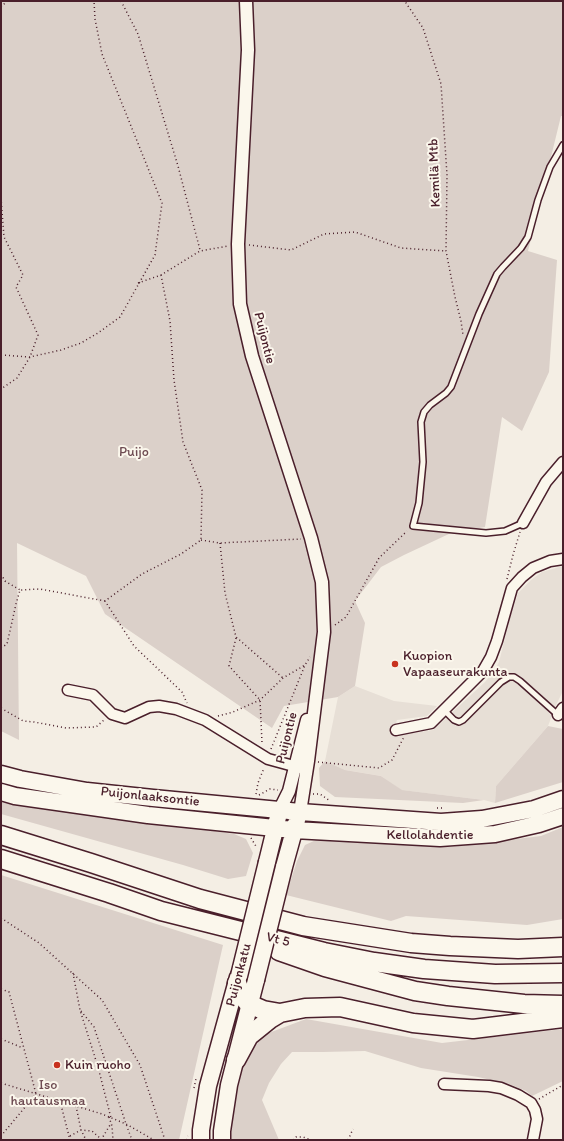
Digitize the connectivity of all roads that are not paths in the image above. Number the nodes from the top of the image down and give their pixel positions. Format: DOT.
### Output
graph roads {
  1 [pos="246,1"];
  2 [pos="563,145"];
  3 [pos="563,462"];
  4 [pos="523,523"];
  5 [pos="563,559"];
  6 [pos="319,672"];
  7 [pos="68,690"];
  8 [pos="444,710"];
  9 [pos="561,712"];
  10 [pos="396,730"];
  11 [pos="308,765"];
  12 [pos="295,766"];
  13 [pos="1,774"];
  14 [pos="1,792"];
  15 [pos="563,799"];
  16 [pos="280,810"];
  17 [pos="300,812"];
  18 [pos="563,816"];
  19 [pos="276,827"];
  20 [pos="294,830"];
  21 [pos="1,835"];
  22 [pos="1,859"];
  23 [pos="161,911"];
  24 [pos="563,937"];
  25 [pos="563,947"];
  26 [pos="518,949"];
  27 [pos="563,973"];
  28 [pos="238,979"];
  29 [pos="249,1004"];
  30 [pos="563,1005"];
  31 [pos="280,1013"];
  32 [pos="563,1018"];
  33 [pos="236,1060"];
  34 [pos="444,1084"];
  35 [pos="201,1140"];
  36 [pos="222,1140"];
  37 [pos="534,1140"];
  1 -- 6 [label="street, Puijontie"];
  2 -- 4 [label="lane"];
  3 -- 4 [label="street"];
  5 -- 8 [label="street"];
  6 -- 11 [label="street, Puijontie"];
  6 -- 12 [label="street, Puijontie"];
  7 -- 12 [label="street"];
  8 -- 9 [label="lane"];
  8 -- 10 [label="street"];
  11 -- 12 [label="street"];
  11 -- 17 [label="street, Puijontie"];
  12 -- 16 [label="street, Puijontie"];
  13 -- 16 [label="main road, Puijonlaaksontie"];
  14 -- 19 [label="main road, Puijonlaaksontie"];
  15 -- 17 [label="main road, Kellolahdentie"];
  16 -- 17 [label="main road, Puijonlaaksontie"];
  16 -- 19 [label="main road, Puijonkatu"];
  17 -- 20 [label="main road, Puijonkatu"];
  18 -- 20 [label="main road, Kellolahdentie"];
  19 -- 20 [label="main road, Puijonlaaksontie"];
  19 -- 28 [label="main road, Puijonkatu, bridge"];
  20 -- 29 [label="main road, Puijonkatu, bridge"];
  21 -- 26 [label="highway, Vt 5"];
  22 -- 23 [label="highway, Vt 5"];
  23 -- 27 [label="highway, Vt 5"];
  23 -- 30 [label="highway"];
  24 -- 26 [label="highway"];
  25 -- 26 [label="highway, Vt 5"];
  28 -- 29 [label="highway"];
  28 -- 35 [label="main road, Puijonkatu"];
  29 -- 31 [label="highway"];
  29 -- 33 [label="main road, Puijonkatu"];
  31 -- 32 [label="highway"];
  31 -- 33 [label="highway"];
  33 -- 36 [label="main road, Puijonkatu"];
  34 -- 37 [label="street"];
}
